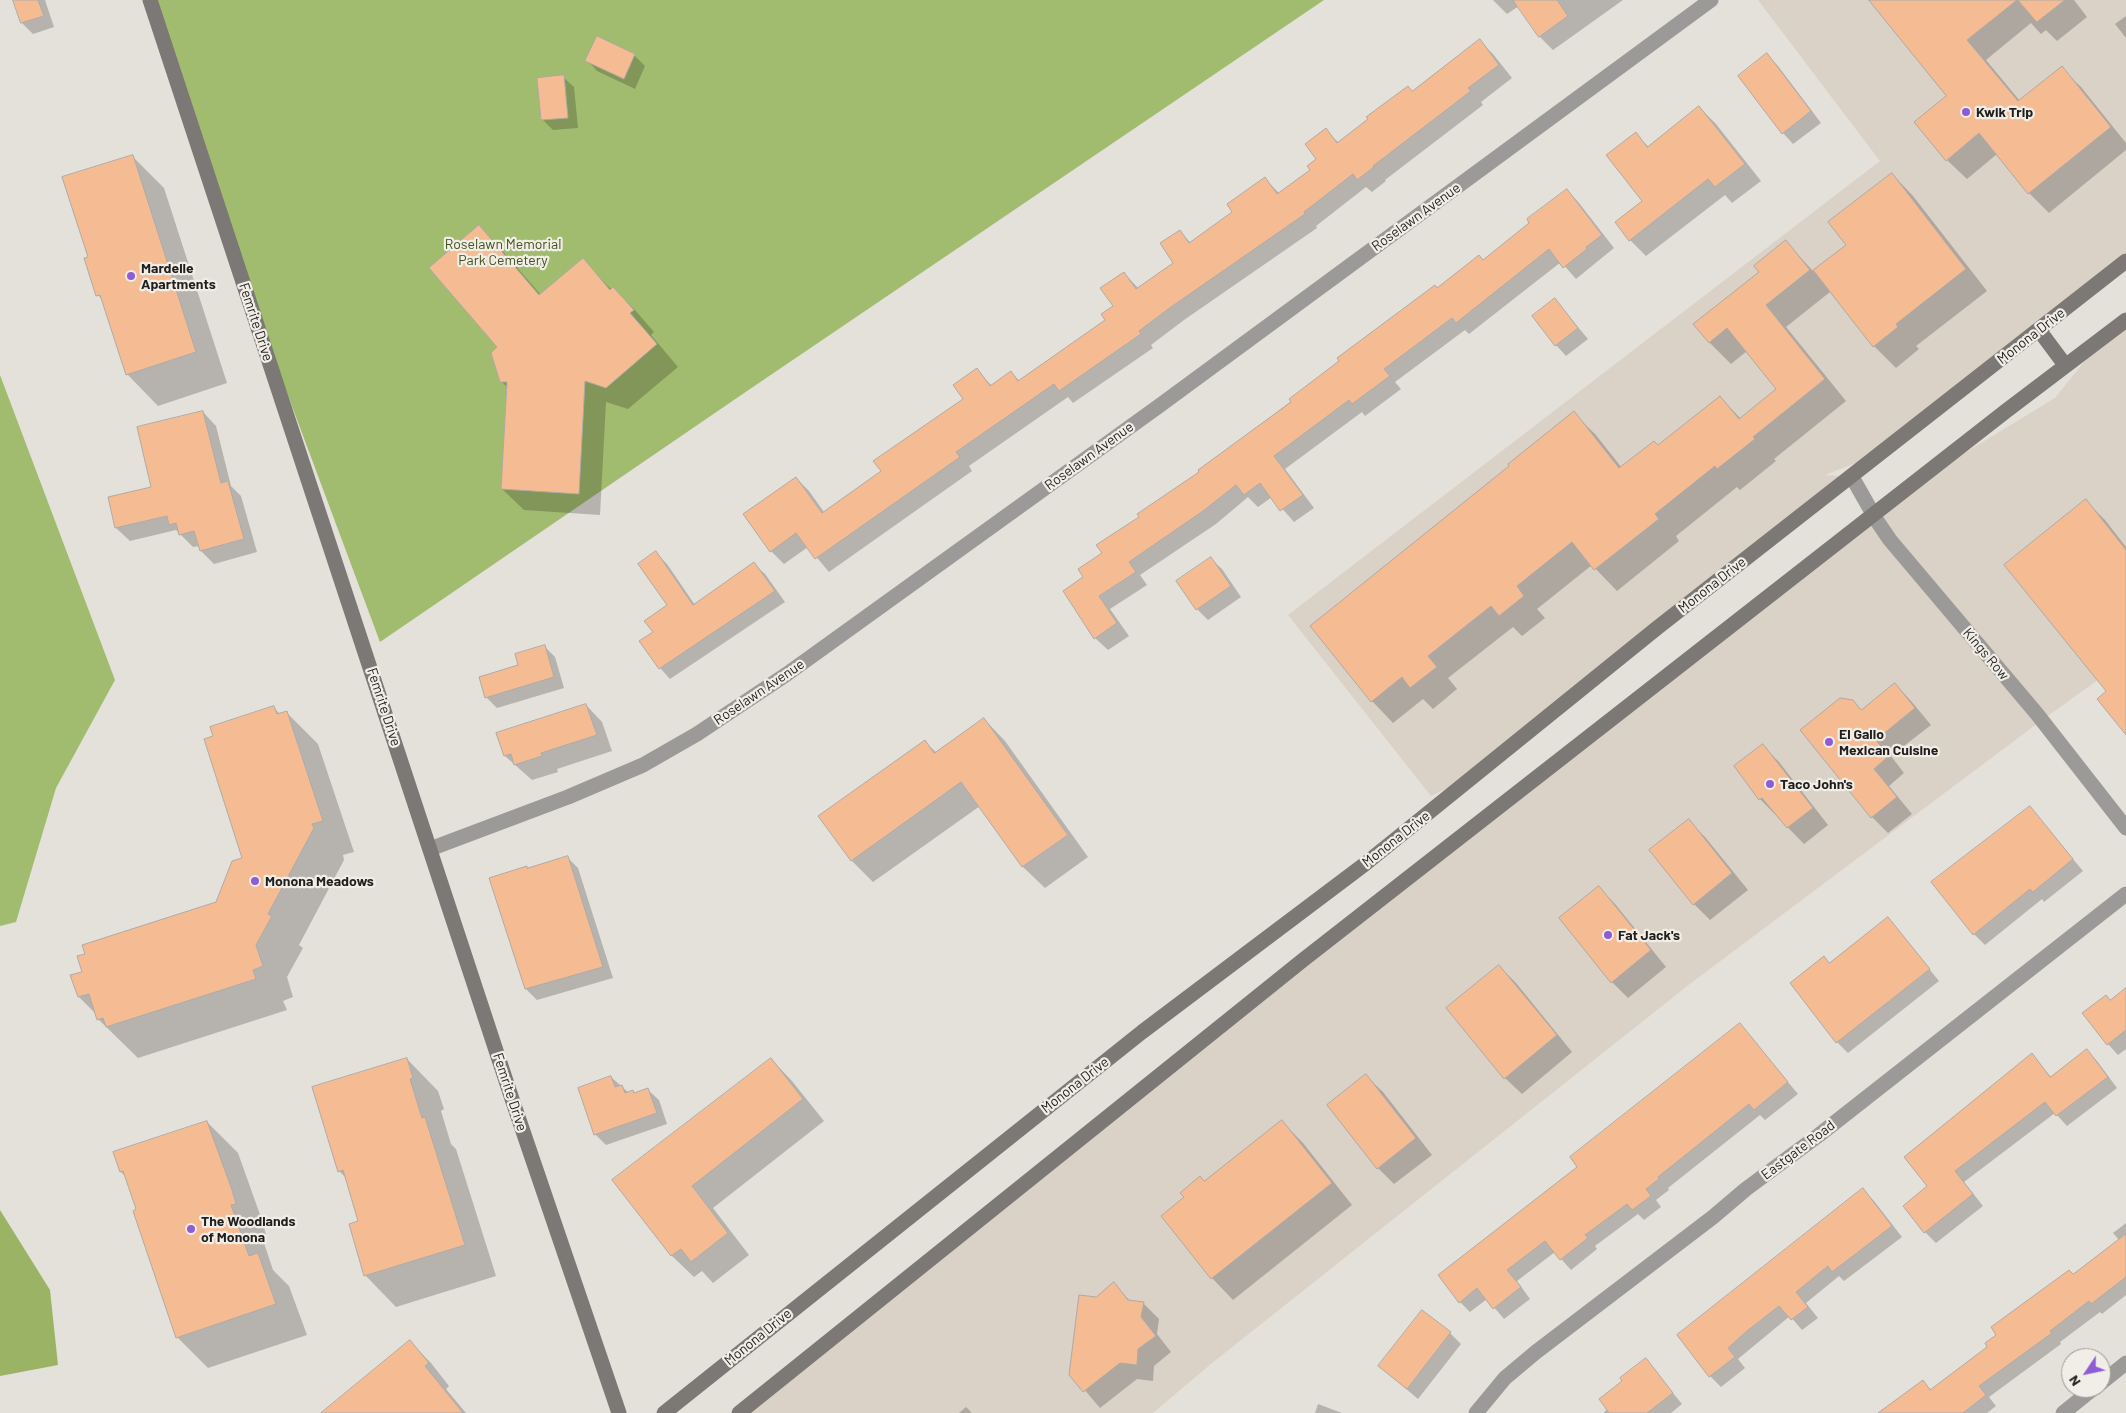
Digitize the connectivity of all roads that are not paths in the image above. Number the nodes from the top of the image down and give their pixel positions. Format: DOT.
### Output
graph roads {
  1 [pos="150,0"];
  2 [pos="1711,0"];
  3 [pos="2126,261"];
  4 [pos="2126,320"];
  5 [pos="2039,330"];
  6 [pos="2065,365"];
  7 [pos="1852,477"];
  8 [pos="1873,514"];
  9 [pos="2126,828"];
  10 [pos="430,850"];
  11 [pos="2126,894"];
  12 [pos="2126,1363"];
  13 [pos="2111,1375"];
  14 [pos="2082,1398"];
  15 [pos="618,1413"];
  16 [pos="664,1413"];
  17 [pos="739,1413"];
  18 [pos="1476,1413"];
  19 [pos="2063,1413"];
  1 -- 10 [label="street, Femrite Drive"];
  2 -- 10 [label="street, Roselawn Avenue"];
  3 -- 5 [label="street, Monona Drive"];
  4 -- 6 [label="street"];
  5 -- 6 [label="street"];
  5 -- 7 [label="street, Monona Drive"];
  6 -- 8 [label="street"];
  7 -- 8 [label="street, Kings Row"];
  7 -- 16 [label="street, Monona Drive"];
  8 -- 9 [label="street, Kings Row"];
  8 -- 17 [label="street"];
  10 -- 15 [label="street, Femrite Drive"];
  11 -- 18 [label="street, Eastgate Road"];
  12 -- 13 [label="street"];
  14 -- 19 [label="street"];
}
